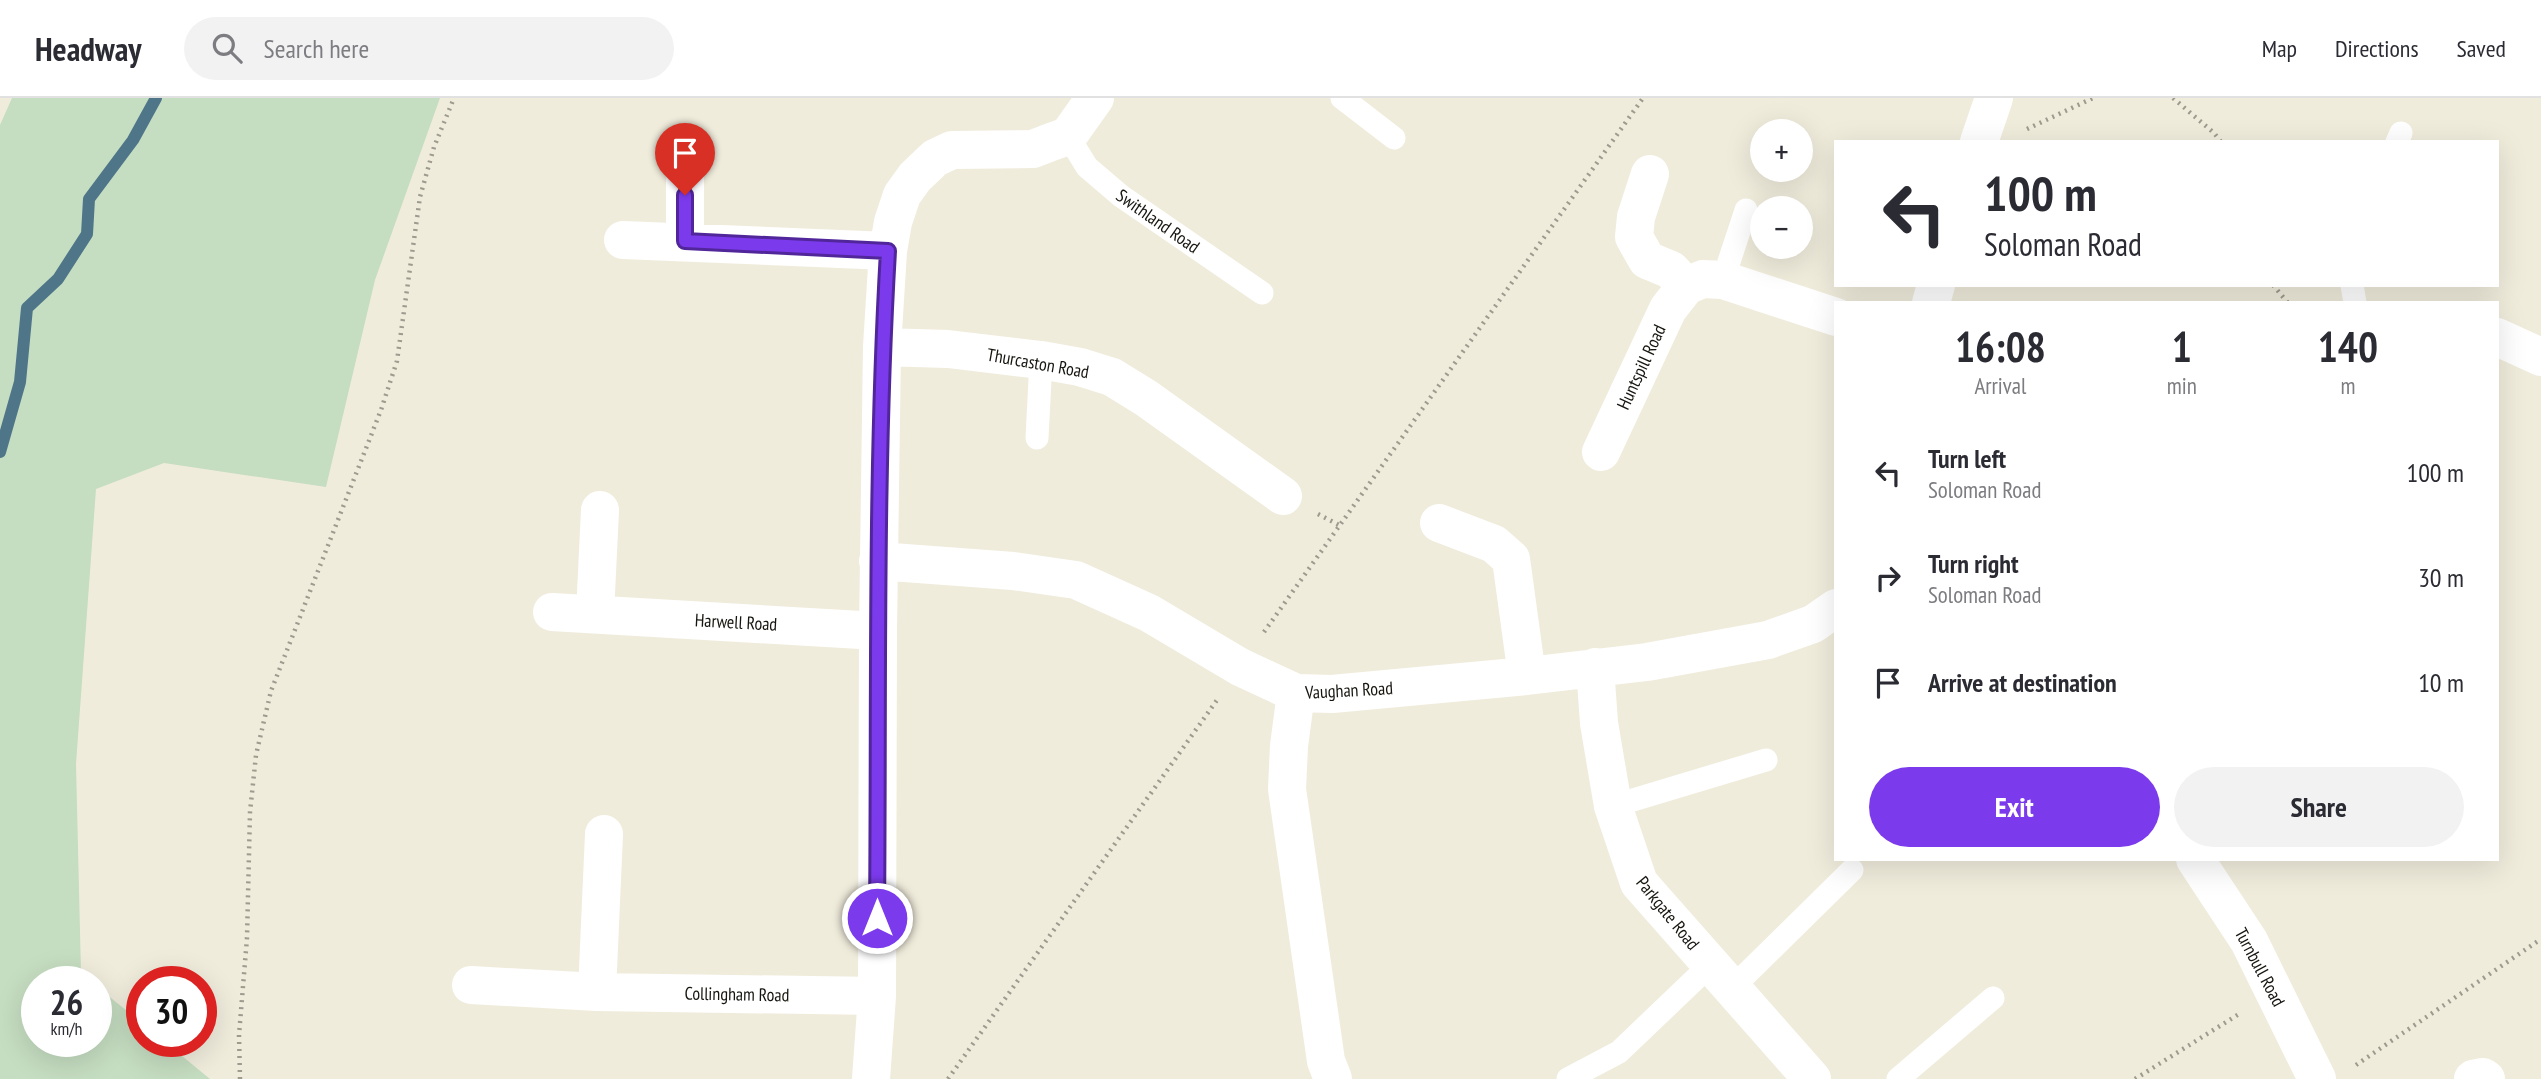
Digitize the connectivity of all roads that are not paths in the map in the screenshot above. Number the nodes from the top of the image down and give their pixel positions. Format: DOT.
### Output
graph roads {
  1 [pos="1095,98"];
  2 [pos="1994,98"];
  3 [pos="1346,99"];
  4 [pos="1068,136"];
  5 [pos="1394,138"];
  6 [pos="1980,140"];
  7 [pos="685,149"];
  8 [pos="1650,174"];
  9 [pos="1746,210"];
  10 [pos="623,240"];
  11 [pos="685,241"];
  12 [pos="888,251"];
  13 [pos="1705,283"];
  14 [pos="1262,293"];
  15 [pos="1834,316"];
  16 [pos="2499,338"];
  17 [pos="882,347"];
  18 [pos="2541,357"];
  19 [pos="1041,360"];
  20 [pos="1037,438"];
  21 [pos="1601,452"];
  22 [pos="1283,496"];
  23 [pos="600,510"];
  24 [pos="1439,523"];
  25 [pos="878,561"];
  26 [pos="1834,609"];
  27 [pos="552,612"];
  28 [pos="595,614"];
  29 [pos="878,631"];
  30 [pos="1595,667"];
  31 [pos="1527,676"];
  32 [pos="1296,693"];
  33 [pos="1766,760"];
  34 [pos="1613,806"];
  35 [pos="604,834"];
  36 [pos="2196,861"];
  37 [pos="1852,870"];
  38 [pos="1720,977"];
  39 [pos="471,985"];
  40 [pos="597,992"];
  41 [pos="877,996"];
  42 [pos="1993,998"];
  43 [pos="871,1079"];
  44 [pos="1333,1079"];
  45 [pos="1568,1079"];
  46 [pos="1812,1079"];
  47 [pos="1898,1079"];
  48 [pos="2318,1079"];
  49 [pos="2473,1079"];
  50 [pos="2486,1079"];
  1 -- 4 [label="street"];
  2 -- 6 [label="street"];
  3 -- 5 [label="lane"];
  4 -- 12 [label="street"];
  4 -- 14 [label="lane, Swithland Road"];
  7 -- 11 [label="street"];
  8 -- 13 [label="street"];
  9 -- 13 [label="lane"];
  10 -- 11 [label="street"];
  11 -- 12 [label="street"];
  12 -- 17 [label="street"];
  13 -- 15 [label="street"];
  13 -- 21 [label="street, Huntspill Road"];
  16 -- 18 [label="street"];
  17 -- 19 [label="street, Thurcaston Road"];
  17 -- 25 [label="street"];
  19 -- 20 [label="lane"];
  19 -- 22 [label="street, Thurcaston Road"];
  23 -- 28 [label="street"];
  24 -- 31 [label="street"];
  25 -- 29 [label="street"];
  25 -- 32 [label="street, Vaughan Road"];
  26 -- 30 [label="street, Vaughan Road"];
  27 -- 28 [label="street, Harwell Road"];
  28 -- 29 [label="street, Harwell Road"];
  29 -- 41 [label="street"];
  30 -- 31 [label="street, Vaughan Road"];
  30 -- 34 [label="street, Parkgate Road"];
  31 -- 32 [label="street, Vaughan Road"];
  32 -- 44 [label="street"];
  33 -- 34 [label="lane"];
  34 -- 38 [label="street, Parkgate Road"];
  35 -- 40 [label="street"];
  36 -- 48 [label="street, Turnbull Road"];
  37 -- 38 [label="lane"];
  38 -- 45 [label="lane"];
  38 -- 46 [label="street, Parkgate Road"];
  39 -- 40 [label="street, Collingham Road"];
  40 -- 41 [label="street, Collingham Road"];
  41 -- 43 [label="street"];
  42 -- 47 [label="lane"];
  49 -- 50 [label="street"];
}
